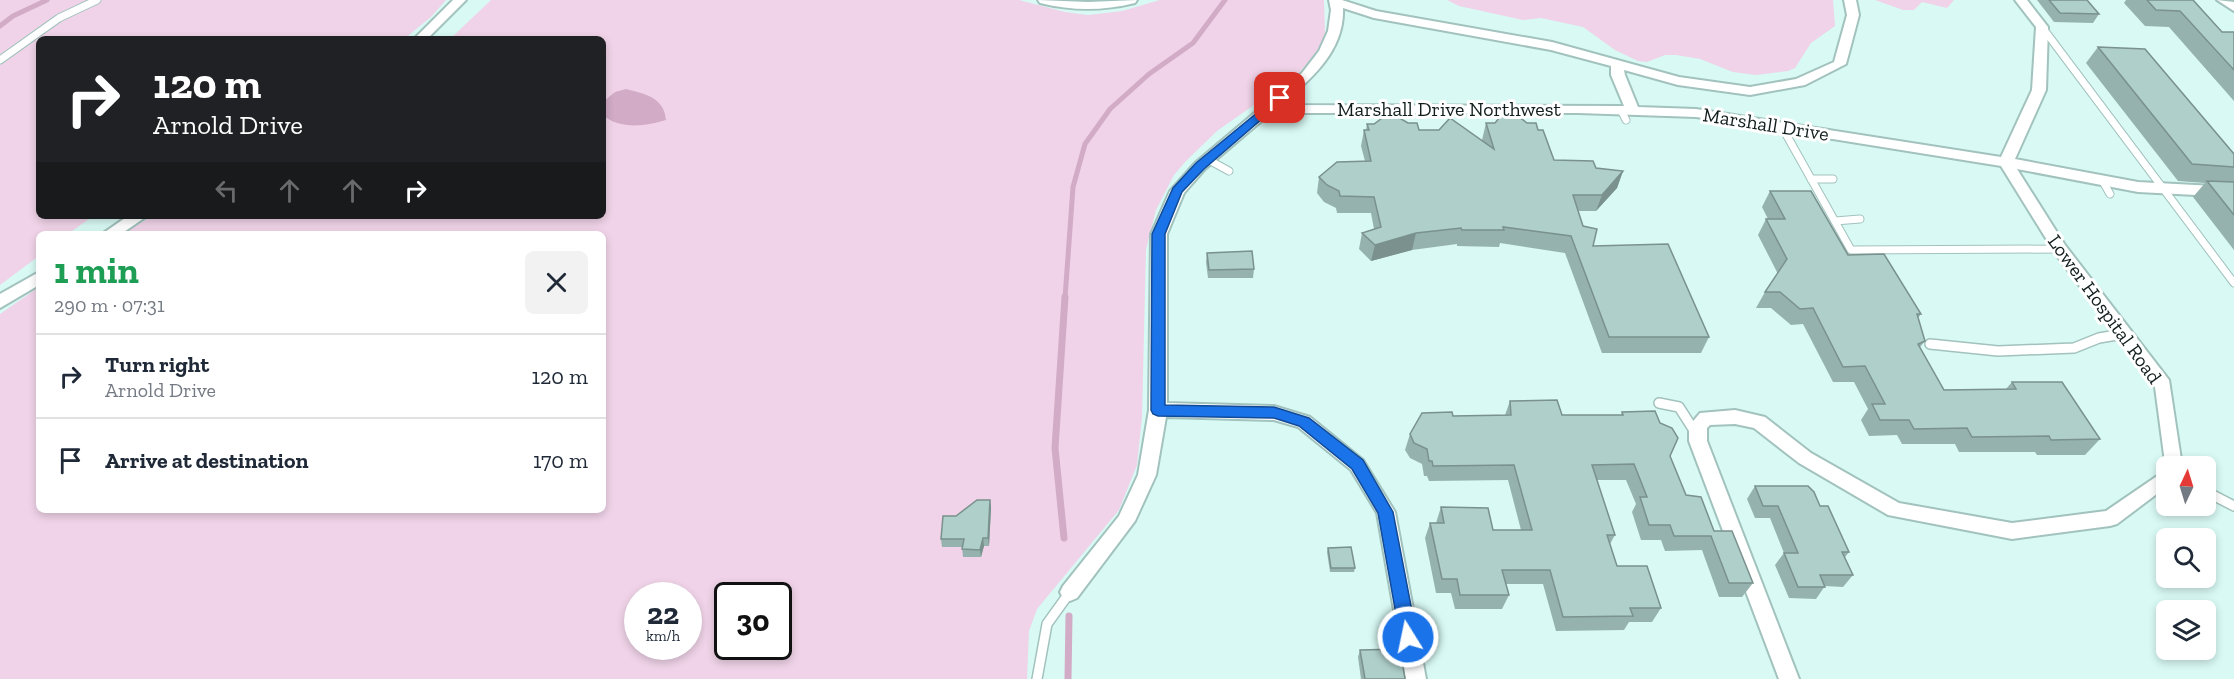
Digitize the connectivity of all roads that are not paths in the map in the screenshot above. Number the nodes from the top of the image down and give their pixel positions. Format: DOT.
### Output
graph roads {
  1 [pos="97,0"];
  2 [pos="460,0"];
  3 [pos="1044,0"];
  4 [pos="1131,0"];
  5 [pos="1850,0"];
  6 [pos="2021,0"];
  7 [pos="2223,0"];
  8 [pos="1335,1"];
  9 [pos="2234,8"];
  10 [pos="2042,27"];
  11 [pos="423,36"];
  12 [pos="0,60"];
  13 [pos="1617,64"];
  14 [pos="1266,109"];
  15 [pos="1626,114"];
  16 [pos="1782,127"];
  17 [pos="1207,159"];
  18 [pos="2006,162"];
  19 [pos="1229,171"];
  20 [pos="1811,179"];
  21 [pos="1833,179"];
  22 [pos="2102,180"];
  23 [pos="2161,188"];
  24 [pos="2234,192"];
  25 [pos="2110,194"];
  26 [pos="134,219"];
  27 [pos="1860,219"];
  28 [pos="1835,221"];
  29 [pos="115,231"];
  30 [pos="2060,249"];
  31 [pos="36,280"];
  32 [pos="2234,283"];
  33 [pos="0,302"];
  34 [pos="2123,334"];
  35 [pos="1930,344"];
  36 [pos="1659,403"];
  37 [pos="1158,410"];
  38 [pos="1698,438"];
  39 [pos="2172,456"];
  40 [pos="2156,484"];
  41 [pos="2216,497"];
  42 [pos="2234,506"];
  43 [pos="1070,592"];
  44 [pos="1037,679"];
  45 [pos="1416,679"];
  46 [pos="1789,679"];
  1 -- 12 [label="lane"];
  2 -- 11 [label="street"];
  3 -- 4 [label="street"];
  5 -- 13 [label="street"];
  6 -- 10 [label="street"];
  7 -- 9 [label="street"];
  8 -- 13 [label="street"];
  8 -- 14 [label="street"];
  10 -- 18 [label="street"];
  10 -- 23 [label="lane"];
  13 -- 15 [label="street"];
  14 -- 15 [label="street, Marshall Drive Northwest"];
  14 -- 17 [label="street"];
  15 -- 16 [label="street, Marshall Drive"];
  16 -- 18 [label="street, Marshall Drive"];
  16 -- 20 [label="lane"];
  17 -- 19 [label="lane"];
  17 -- 37 [label="street"];
  18 -- 22 [label="street, Marshall Drive"];
  18 -- 30 [label="street, Lower Hospital Road"];
  20 -- 21 [label="lane"];
  20 -- 28 [label="lane"];
  22 -- 23 [label="street, Marshall Drive"];
  22 -- 25 [label="lane"];
  23 -- 24 [label="street, Marshall Drive"];
  23 -- 32 [label="lane"];
  26 -- 29 [label="street"];
  27 -- 28 [label="lane"];
  28 -- 30 [label="lane"];
  30 -- 34 [label="street, Lower Hospital Road"];
  31 -- 33 [label="street"];
  34 -- 35 [label="lane"];
  34 -- 39 [label="street, Lower Hospital Road"];
  36 -- 38 [label="lane"];
  37 -- 43 [label="street"];
  37 -- 45 [label="street"];
  38 -- 40 [label="street"];
  38 -- 46 [label="street"];
  41 -- 42 [label="lane"];
  43 -- 44 [label="lane"];
}
